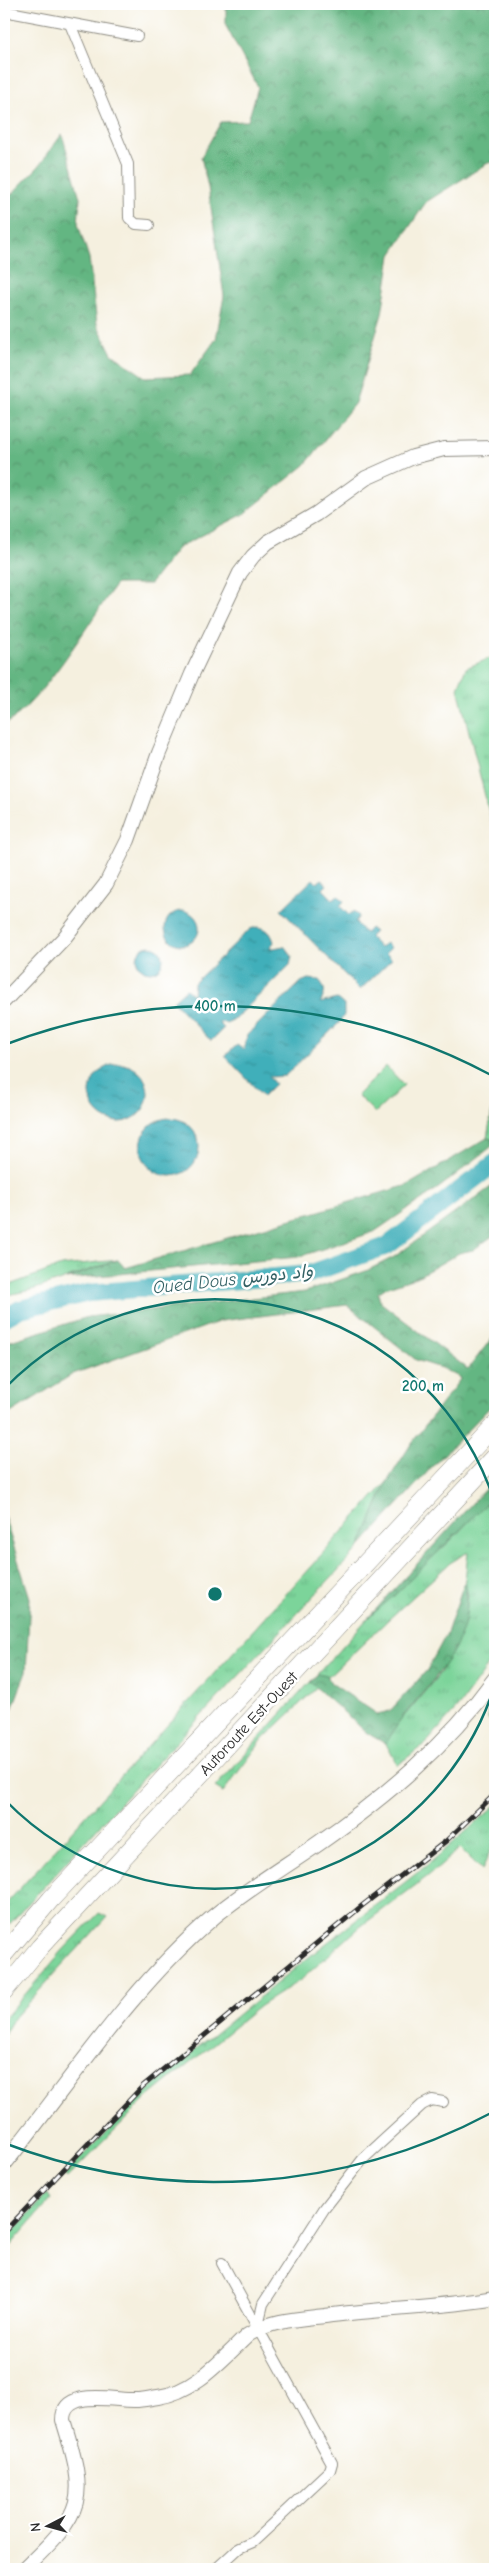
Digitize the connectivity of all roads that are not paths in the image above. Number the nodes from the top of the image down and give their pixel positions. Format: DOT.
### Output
graph roads {
  1 [pos="4,11"];
  2 [pos="70,24"];
  3 [pos="137,36"];
  4 [pos="149,225"];
  5 [pos="495,448"];
  6 [pos="4,1001"];
  7 [pos="495,1425"];
  8 [pos="495,1457"];
  9 [pos="495,1679"];
  10 [pos="4,1954"];
  11 [pos="4,1991"];
  12 [pos="443,2102"];
  13 [pos="4,2164"];
  14 [pos="222,2263"];
  15 [pos="495,2298"];
  16 [pos="257,2329"];
  17 [pos="24,2569"];
  18 [pos="216,2569"];
  1 -- 2 [label="street"];
  2 -- 3 [label="street"];
  2 -- 4 [label="street"];
  5 -- 6 [label="street"];
  7 -- 10 [label="highway, Autoroute Est-Ouest"];
  8 -- 11 [label="highway, Autoroute Est-Ouest"];
  9 -- 13 [label="main road"];
  12 -- 16 [label="street"];
  14 -- 16 [label="street"];
  15 -- 16 [label="street"];
  16 -- 17 [label="street"];
  16 -- 18 [label="street"];
}
